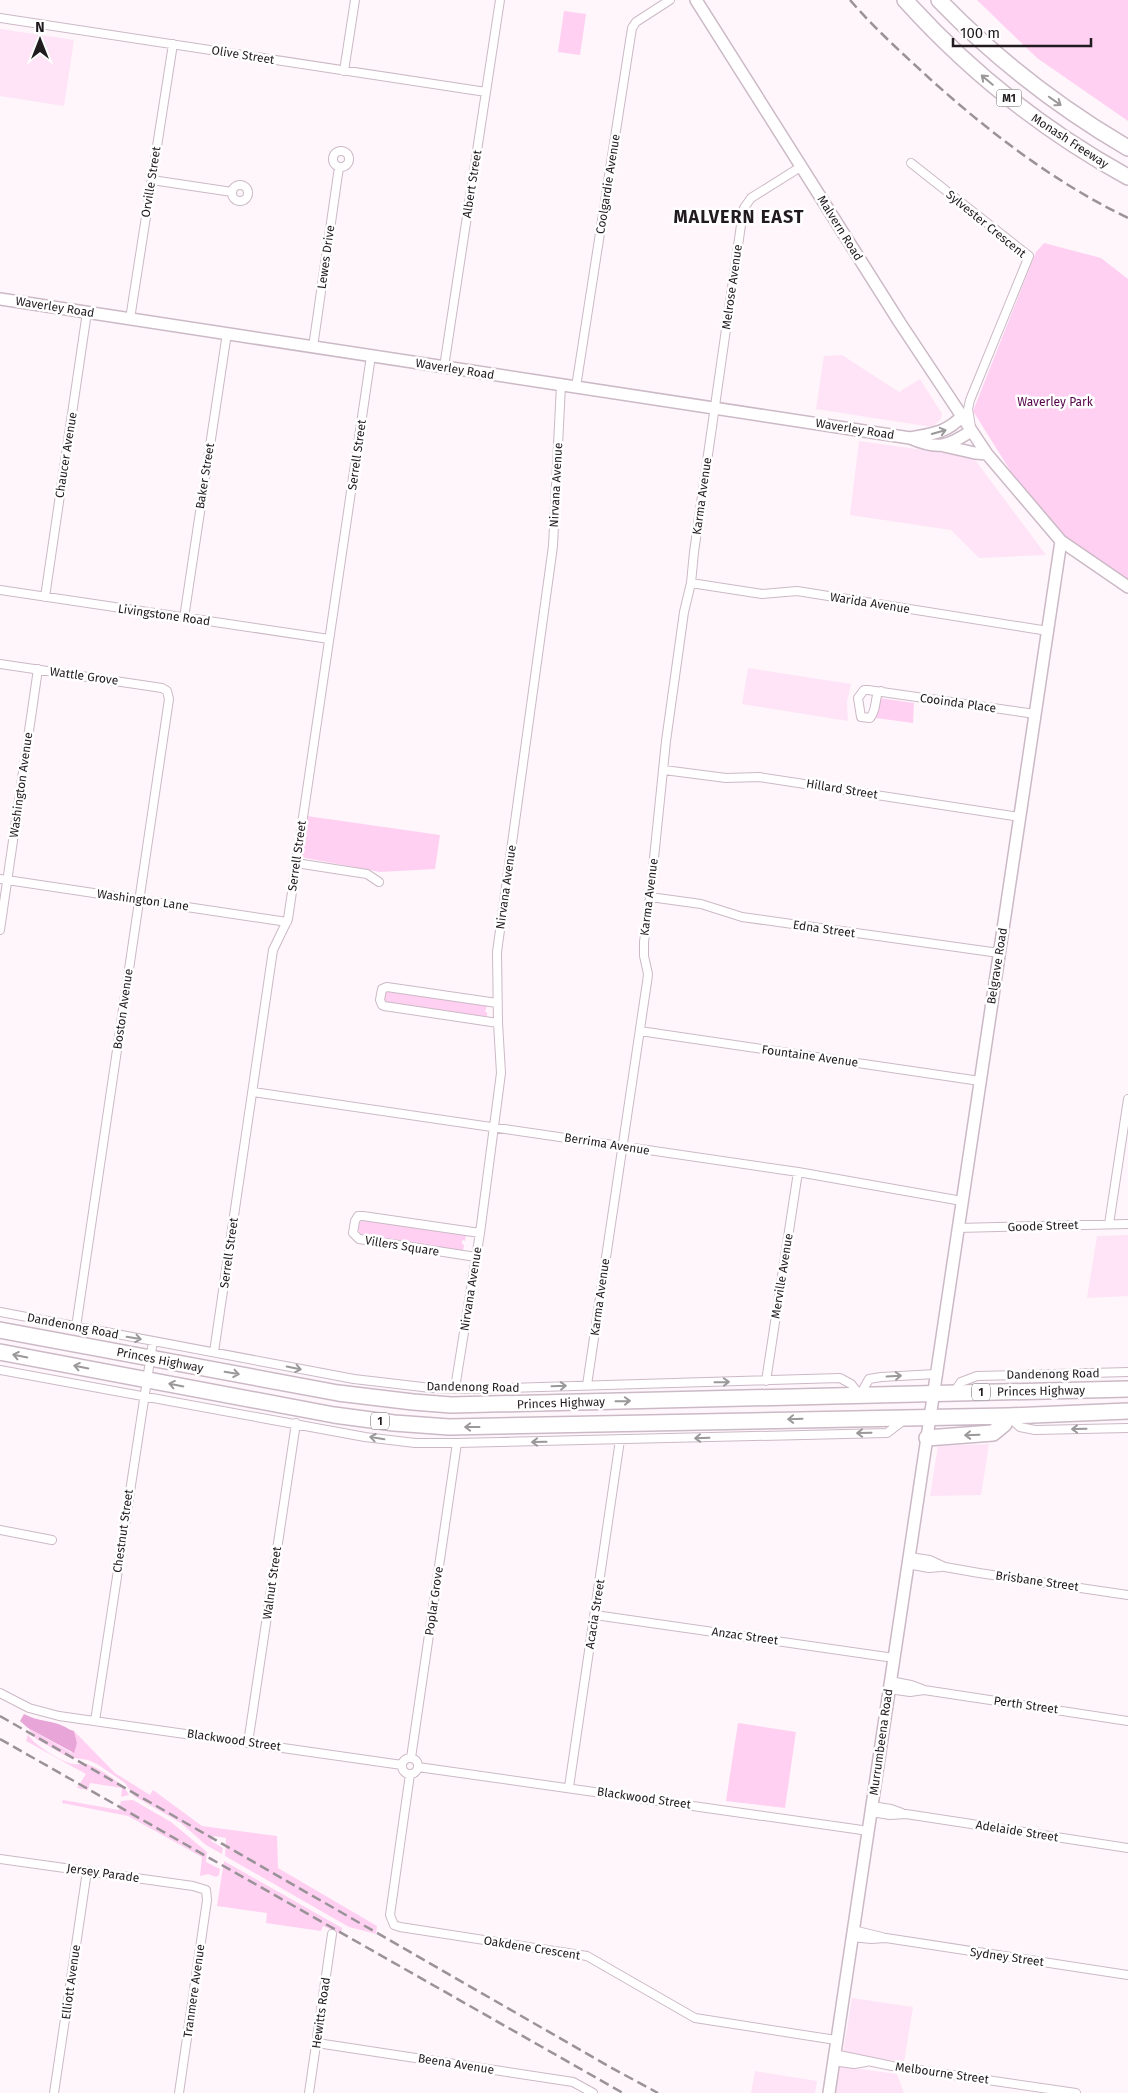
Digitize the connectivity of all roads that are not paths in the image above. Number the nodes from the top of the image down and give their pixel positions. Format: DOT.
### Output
graph roads {
  1 [pos="355,0"];
  2 [pos="500,0"];
  3 [pos="670,0"];
  4 [pos="696,0"];
  5 [pos="905,0"];
  6 [pos="939,0"];
  7 [pos="0,18"];
  8 [pos="173,44"];
  9 [pos="344,71"];
  10 [pos="486,92"];
  11 [pos="1128,148"];
  12 [pos="911,164"];
  13 [pos="802,166"];
  14 [pos="339,167"];
  15 [pos="1128,177"];
  16 [pos="152,180"];
  17 [pos="232,192"];
  18 [pos="0,299"];
  19 [pos="87,312"];
  20 [pos="130,319"];
  21 [pos="227,334"];
  22 [pos="313,347"];
  23 [pos="371,356"];
  24 [pos="444,367"];
  25 [pos="561,385"];
  26 [pos="576,387"];
  27 [pos="714,408"];
  28 [pos="965,413"];
  29 [pos="971,431"];
  30 [pos="910,438"];
  31 [pos="944,446"];
  32 [pos="987,454"];
  33 [pos="1061,541"];
  34 [pos="691,583"];
  35 [pos="1128,587"];
  36 [pos="0,590"];
  37 [pos="44,597"];
  38 [pos="184,618"];
  39 [pos="1048,631"];
  40 [pos="329,639"];
  41 [pos="0,664"];
  42 [pos="38,669"];
  43 [pos="167,691"];
  44 [pos="881,691"];
  45 [pos="1035,714"];
  46 [pos="664,770"];
  47 [pos="1020,817"];
  48 [pos="296,863"];
  49 [pos="4,880"];
  50 [pos="379,882"];
  51 [pos="650,896"];
  52 [pos="140,900"];
  53 [pos="287,922"];
  54 [pos="0,930"];
  55 [pos="999,953"];
  56 [pos="497,1003"];
  57 [pos="498,1022"];
  58 [pos="640,1031"];
  59 [pos="980,1080"];
  60 [pos="252,1092"];
  61 [pos="1128,1099"];
  62 [pos="494,1127"];
  63 [pos="624,1146"];
  64 [pos="798,1172"];
  65 [pos="962,1201"];
  66 [pos="1109,1224"];
  67 [pos="1128,1224"];
  68 [pos="957,1228"];
  69 [pos="480,1233"];
  70 [pos="476,1256"];
  71 [pos="0,1312"];
  72 [pos="76,1328"];
  73 [pos="0,1330"];
  74 [pos="153,1341"];
  75 [pos="0,1352"];
  76 [pos="214,1352"];
  77 [pos="150,1357"];
  78 [pos="0,1370"];
  79 [pos="1128,1372"];
  80 [pos="936,1374"];
  81 [pos="146,1379"];
  82 [pos="766,1381"];
  83 [pos="587,1385"];
  84 [pos="455,1388"];
  85 [pos="1128,1389"];
  86 [pos="934,1392"];
  87 [pos="954,1392"];
  88 [pos="143,1395"];
  89 [pos="860,1395"];
  90 [pos="522,1404"];
  91 [pos="1128,1411"];
  92 [pos="1008,1416"];
  93 [pos="908,1417"];
  94 [pos="931,1417"];
  95 [pos="766,1420"];
  96 [pos="296,1424"];
  97 [pos="521,1426"];
  98 [pos="1128,1428"];
  99 [pos="775,1435"];
  100 [pos="927,1438"];
  101 [pos="620,1440"];
  102 [pos="457,1443"];
  103 [pos="0,1530"];
  104 [pos="52,1540"];
  105 [pos="908,1561"];
  106 [pos="1128,1595"];
  107 [pos="595,1614"];
  108 [pos="894,1658"];
  109 [pos="890,1685"];
  110 [pos="0,1693"];
  111 [pos="95,1721"];
  112 [pos="1128,1721"];
  113 [pos="248,1742"];
  114 [pos="411,1758"];
  115 [pos="402,1765"];
  116 [pos="418,1767"];
  117 [pos="410,1774"];
  118 [pos="569,1787"];
  119 [pos="871,1809"];
  120 [pos="868,1831"];
  121 [pos="1128,1848"];
  122 [pos="0,1859"];
  123 [pos="87,1871"];
  124 [pos="206,1890"];
  125 [pos="853,1933"];
  126 [pos="332,1934"];
  127 [pos="1128,1975"];
  128 [pos="836,2040"];
  129 [pos="317,2043"];
  130 [pos="834,2058"];
  131 [pos="54,2093"];
  132 [pos="179,2093"];
  133 [pos="310,2093"];
  134 [pos="593,2093"];
  135 [pos="829,2093"];
  136 [pos="1076,2093"];
  1 -- 9 [label="street"];
  2 -- 10 [label="street, Albert Street"];
  3 -- 26 [label="street, Coolgardie Avenue"];
  4 -- 13 [label="main road, Malvern Road"];
  15 -- 5 [label="highway, Monash Freeway / M1, one-way"];
  6 -- 11 [label="highway, Monash Freeway / M1, one-way"];
  7 -- 8 [label="street, Olive Street"];
  8 -- 9 [label="street, Olive Street"];
  8 -- 16 [label="street, Orville Street"];
  9 -- 10 [label="street, Olive Street"];
  10 -- 24 [label="street, Albert Street"];
  12 -- 28 [label="street, Sylvester Crescent"];
  13 -- 27 [label="street, Melrose Avenue"];
  13 -- 28 [label="main road, Malvern Road"];
  14 -- 22 [label="street, Lewes Drive"];
  16 -- 17 [label="street"];
  16 -- 20 [label="street, Orville Street"];
  18 -- 19 [label="main road, Waverley Road"];
  19 -- 20 [label="main road, Waverley Road"];
  19 -- 37 [label="street, Chaucer Avenue"];
  20 -- 21 [label="main road, Waverley Road"];
  21 -- 22 [label="main road, Waverley Road"];
  21 -- 38 [label="street, Baker Street"];
  22 -- 23 [label="main road, Waverley Road"];
  23 -- 24 [label="main road, Waverley Road"];
  23 -- 40 [label="street, Serrell Street"];
  24 -- 25 [label="main road, Waverley Road"];
  25 -- 26 [label="main road, Waverley Road"];
  25 -- 56 [label="street, Nirvana Avenue"];
  26 -- 27 [label="main road, Waverley Road"];
  27 -- 30 [label="main road, Waverley Road"];
  27 -- 34 [label="street, Karma Avenue"];
  28 -- 29 [label="main road, Malvern Road"];
  30 -- 28 [label="main road, Waverley Road, one-way"];
  29 -- 31 [label="main road"];
  29 -- 32 [label="main road, Malvern Road"];
  30 -- 31 [label="main road, Waverley Road"];
  31 -- 32 [label="main road, Waverley Road"];
  32 -- 33 [label="main road"];
  33 -- 35 [label="main road"];
  33 -- 39 [label="main road, Belgrave Road"];
  34 -- 39 [label="street, Warida Avenue"];
  34 -- 46 [label="street, Karma Avenue"];
  36 -- 37 [label="street, Livingstone Road"];
  37 -- 38 [label="street, Livingstone Road"];
  38 -- 40 [label="street, Livingstone Road"];
  39 -- 45 [label="main road, Belgrave Road"];
  40 -- 48 [label="street, Serrell Street"];
  41 -- 42 [label="street, Wattle Grove"];
  42 -- 43 [label="street, Wattle Grove"];
  42 -- 49 [label="street, Washington Avenue"];
  43 -- 52 [label="street, Boston Avenue"];
  44 -- 45 [label="street, Cooinda Place"];
  45 -- 47 [label="main road, Belgrave Road"];
  46 -- 47 [label="street, Hillard Street"];
  46 -- 51 [label="street, Karma Avenue"];
  47 -- 55 [label="main road, Belgrave Road"];
  48 -- 50 [label="street"];
  48 -- 53 [label="street, Serrell Street"];
  49 -- 52 [label="street, Washington Lane"];
  49 -- 54 [label="street, Washington Avenue"];
  51 -- 55 [label="street, Edna Street"];
  51 -- 58 [label="street, Karma Avenue"];
  52 -- 53 [label="street, Washington Lane"];
  52 -- 72 [label="street, Boston Avenue"];
  53 -- 60 [label="street, Serrell Street"];
  55 -- 59 [label="main road, Belgrave Road"];
  56 -- 57 [label="street, Nirvana Avenue"];
  56 -- 57 [label="street"];
  57 -- 62 [label="street, Nirvana Avenue"];
  58 -- 59 [label="street, Fountaine Avenue"];
  58 -- 63 [label="street, Karma Avenue"];
  59 -- 65 [label="main road, Belgrave Road"];
  60 -- 62 [label="street, Berrima Avenue"];
  60 -- 76 [label="street, Serrell Street"];
  61 -- 66 [label="street"];
  62 -- 63 [label="street, Berrima Avenue"];
  62 -- 69 [label="street, Nirvana Avenue"];
  63 -- 64 [label="street, Berrima Avenue"];
  63 -- 83 [label="street, Karma Avenue"];
  64 -- 65 [label="street, Berrima Avenue"];
  64 -- 82 [label="street, Merville Avenue"];
  65 -- 68 [label="main road, Belgrave Road"];
  66 -- 67 [label="street, Goode Street"];
  66 -- 68 [label="street, Goode Street"];
  68 -- 80 [label="main road, Belgrave Road"];
  69 -- 70 [label="street, Nirvana Avenue"];
  69 -- 70 [label="street, Villers Square"];
  70 -- 84 [label="street, Nirvana Avenue"];
  71 -- 72 [label="street, Dandenong Road"];
  72 -- 74 [label="street, Dandenong Road, one-way"];
  73 -- 77 [label="highway, Princes Highway / 1"];
  74 -- 76 [label="street, Dandenong Road"];
  74 -- 77 [label="street, Chestnut Street"];
  81 -- 75 [label="highway, Princes Highway / 1, one-way"];
  76 -- 84 [label="street, Dandenong Road, one-way"];
  77 -- 81 [label="street, Chestnut Street"];
  77 -- 90 [label="highway, Princes Highway / 1, one-way"];
  78 -- 88 [label="street"];
  79 -- 87 [label="street, Dandenong Road"];
  80 -- 86 [label="main road, Belgrave Road"];
  89 -- 80 [label="street, one-way"];
  81 -- 88 [label="street, Chestnut Street"];
  97 -- 81 [label="highway, Princes Highway / 1, one-way"];
  83 -- 82 [label="street, Dandenong Road, one-way"];
  82 -- 89 [label="street, Dandenong Road"];
  84 -- 83 [label="street, Dandenong Road, one-way"];
  85 -- 87 [label="highway, Princes Highway / 1"];
  86 -- 87 [label="highway, Princes Highway / 1"];
  86 -- 89 [label="highway, Princes Highway / 1"];
  86 -- 94 [label="main road, Murrumbeena Road"];
  88 -- 96 [label="street"];
  88 -- 111 [label="street, Chestnut Street"];
  90 -- 89 [label="highway, Princes Highway / 1, one-way"];
  90 -- 97 [label="highway"];
  91 -- 92 [label="highway, Princes Highway / 1"];
  92 -- 94 [label="highway, Princes Highway / 1"];
  98 -- 92 [label="street, one-way"];
  92 -- 100 [label="highway, one-way"];
  93 -- 94 [label="highway, Princes Highway / 1"];
  93 -- 95 [label="highway, Princes Highway / 1, one-way"];
  93 -- 99 [label="street, one-way"];
  94 -- 100 [label="main road, Murrumbeena Road"];
  95 -- 97 [label="highway, Princes Highway / 1"];
  95 -- 99 [label="street"];
  102 -- 96 [label="street, one-way"];
  96 -- 113 [label="street, Walnut Street"];
  99 -- 101 [label="street, one-way"];
  100 -- 105 [label="main road, Murrumbeena Road"];
  101 -- 102 [label="street, one-way"];
  101 -- 107 [label="street, Acacia Street"];
  102 -- 114 [label="street, Poplar Grove"];
  103 -- 104 [label="street"];
  105 -- 106 [label="street, Brisbane Street"];
  105 -- 108 [label="main road, Murrumbeena Road"];
  107 -- 108 [label="street, Anzac Street"];
  107 -- 118 [label="street, Acacia Street"];
  108 -- 109 [label="main road, Murrumbeena Road"];
  109 -- 112 [label="street, Perth Street"];
  109 -- 119 [label="main road, Murrumbeena Road"];
  110 -- 111 [label="street, Blackwood Street"];
  111 -- 113 [label="street, Blackwood Street"];
  113 -- 115 [label="street, Blackwood Street"];
  114 -- 115 [label="street"];
  114 -- 116 [label="street"];
  115 -- 117 [label="street"];
  116 -- 117 [label="street"];
  116 -- 118 [label="street, Blackwood Street"];
  117 -- 128 [label="street, Oakdene Crescent"];
  118 -- 120 [label="street, Blackwood Street"];
  119 -- 120 [label="main road, Murrumbeena Road"];
  119 -- 121 [label="street, Adelaide Street"];
  120 -- 125 [label="main road, Murrumbeena Road"];
  122 -- 123 [label="street, Jersey Parade"];
  123 -- 124 [label="street, Jersey Parade"];
  123 -- 131 [label="street, Elliott Avenue"];
  124 -- 132 [label="street, Tranmere Avenue"];
  125 -- 127 [label="street, Sydney Street"];
  125 -- 128 [label="main road, Murrumbeena Road"];
  126 -- 129 [label="street, Hewitts Road"];
  128 -- 130 [label="main road, Murrumbeena Road"];
  129 -- 133 [label="street, Hewitts Road"];
  129 -- 134 [label="street, Beena Avenue"];
  130 -- 135 [label="main road, Murrumbeena Road"];
  130 -- 136 [label="street, Melbourne Street"];
}
